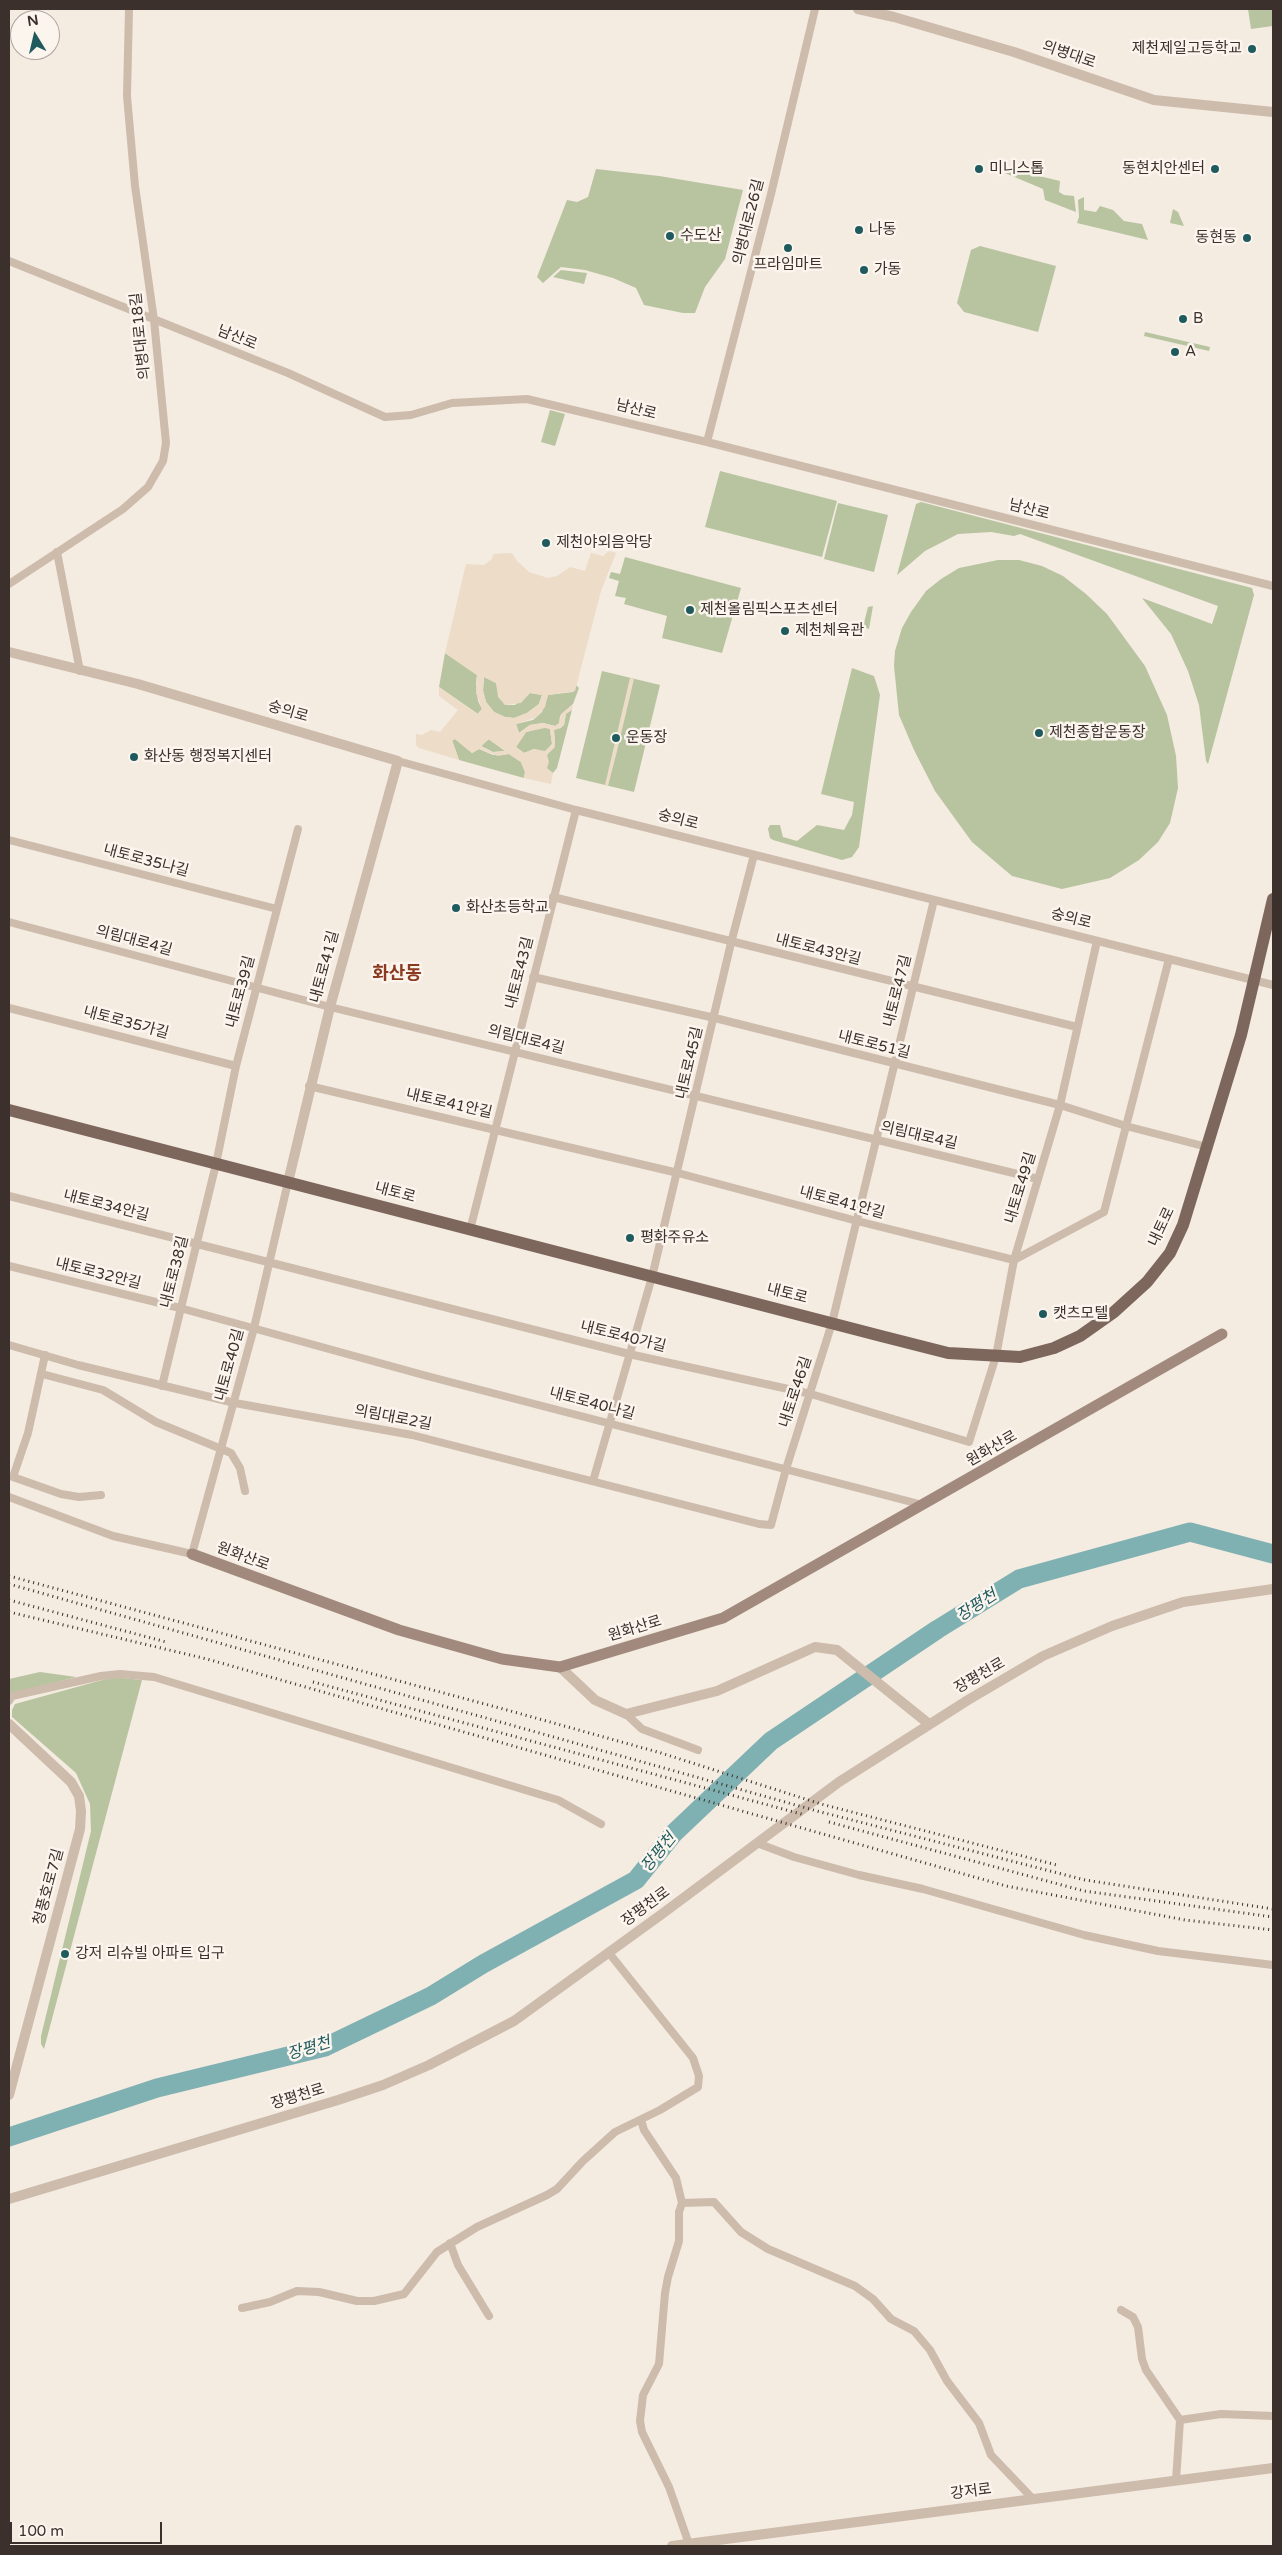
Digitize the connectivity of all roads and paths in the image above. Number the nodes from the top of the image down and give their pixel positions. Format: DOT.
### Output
graph roads {
  1 [pos="129,9"];
  2 [pos="816,9"];
  3 [pos="858,9"];
  4 [pos="1273,112"];
  5 [pos="9,261"];
  6 [pos="154,320"];
  7 [pos="707,442"];
  8 [pos="57,552"];
  9 [pos="9,584"];
  10 [pos="1273,586"];
  11 [pos="9,652"];
  12 [pos="80,671"];
  13 [pos="398,761"];
  14 [pos="576,810"];
  15 [pos="298,829"];
  16 [pos="9,840"];
  17 [pos="754,855"];
  18 [pos="553,897"];
  19 [pos="1273,899"];
  20 [pos="934,900"];
  21 [pos="277,909"];
  22 [pos="9,922"];
  23 [pos="1097,941"];
  24 [pos="731,943"];
  25 [pos="1169,959"];
  26 [pos="533,977"];
  27 [pos="1253,980"];
  28 [pos="1273,985"];
  29 [pos="913,987"];
  30 [pos="256,988"];
  31 [pos="330,1007"];
  32 [pos="9,1008"];
  33 [pos="715,1018"];
  34 [pos="1077,1027"];
  35 [pos="516,1051"];
  36 [pos="894,1064"];
  37 [pos="236,1066"];
  38 [pos="309,1086"];
  39 [pos="696,1097"];
  40 [pos="1060,1105"];
  41 [pos="9,1110"];
  42 [pos="1126,1126"];
  43 [pos="497,1130"];
  44 [pos="876,1140"];
  45 [pos="1207,1147"];
  46 [pos="216,1164"];
  47 [pos="678,1174"];
  48 [pos="1038,1178"];
  49 [pos="288,1182"];
  50 [pos="9,1196"];
  51 [pos="857,1221"];
  52 [pos="470,1230"];
  53 [pos="196,1243"];
  54 [pos="1014,1260"];
  55 [pos="270,1261"];
  56 [pos="9,1266"];
  57 [pos="652,1277"];
  58 [pos="180,1308"];
  59 [pos="832,1323"];
  60 [pos="254,1328"];
  61 [pos="1222,1334"];
  62 [pos="9,1345"];
  63 [pos="629,1354"];
  64 [pos="45,1356"];
  65 [pos="996,1356"];
  66 [pos="42,1374"];
  67 [pos="162,1386"];
  68 [pos="811,1394"];
  69 [pos="235,1403"];
  70 [pos="609,1423"];
  71 [pos="969,1442"];
  72 [pos="222,1448"];
  73 [pos="786,1469"];
  74 [pos="11,1476"];
  75 [pos="593,1481"];
  76 [pos="245,1490"];
  77 [pos="101,1495"];
  78 [pos="9,1497"];
  79 [pos="923,1505"];
  80 [pos="771,1525"];
  81 [pos="192,1554"];
  82 [pos="1273,1589"];
  83 [pos="560,1667"];
  84 [pos="9,1701"];
  85 [pos="626,1714"];
  86 [pos="9,1724"];
  87 [pos="929,1724"];
  88 [pos="698,1750"];
  89 [pos="601,1824"];
  90 [pos="757,1843"];
  91 [pos="609,1953"];
  92 [pos="1273,1965"];
  93 [pos="9,2095"];
  94 [pos="641,2120"];
  95 [pos="9,2199"];
  96 [pos="682,2203"];
  97 [pos="450,2243"];
  98 [pos="242,2308"];
  99 [pos="1121,2310"];
  100 [pos="488,2316"];
  101 [pos="1273,2416"];
  102 [pos="1180,2420"];
  103 [pos="1273,2468"];
  104 [pos="1176,2481"];
  105 [pos="1033,2500"];
  106 [pos="689,2544"];
  107 [pos="672,2546"];
  1 -- 6 [label="street, 의병대로18길"];
  2 -- 7 [label="street, 의병대로26길"];
  3 -- 4 [label="street, 의병대로"];
  5 -- 6 [label="street, 남산로"];
  6 -- 7 [label="street, 남산로"];
  6 -- 8 [label="street, 의병대로18길"];
  7 -- 10 [label="street, 남산로"];
  8 -- 9 [label="street, 의병대로18길"];
  8 -- 12 [label="street"];
  11 -- 12 [label="street, 숭의로"];
  12 -- 13 [label="street, 숭의로"];
  13 -- 14 [label="street, 숭의로"];
  13 -- 31 [label="street, 내토로41길"];
  14 -- 17 [label="street, 숭의로"];
  14 -- 18 [label="street, 내토로43길"];
  15 -- 21 [label="street, 내토로39길"];
  16 -- 21 [label="street, 내토로35나길"];
  17 -- 20 [label="street, 숭의로"];
  17 -- 24 [label="street, 내토로45길"];
  18 -- 24 [label="street, 내토로43안길"];
  18 -- 26 [label="street, 내토로43길"];
  19 -- 27 [label="main road, 내토로"];
  20 -- 23 [label="street, 숭의로"];
  20 -- 29 [label="street, 내토로47길"];
  21 -- 30 [label="street, 내토로39길"];
  22 -- 30 [label="street, 의림대로4길"];
  23 -- 25 [label="street, 숭의로"];
  23 -- 34 [label="street, 내토로49길"];
  24 -- 29 [label="street, 내토로43안길"];
  24 -- 33 [label="street, 내토로45길"];
  25 -- 27 [label="street, 숭의로"];
  25 -- 42 [label="street"];
  26 -- 33 [label="street, 내토로51길"];
  26 -- 35 [label="street, 내토로43길"];
  27 -- 28 [label="street, 숭의로"];
  27 -- 45 [label="main road, 내토로"];
  29 -- 34 [label="street, 내토로43안길"];
  29 -- 36 [label="street, 내토로47길"];
  30 -- 31 [label="street, 의림대로4길"];
  30 -- 37 [label="street, 내토로39길"];
  31 -- 35 [label="street, 의림대로4길"];
  31 -- 38 [label="street, 내토로41길"];
  32 -- 37 [label="street, 내토로35가길"];
  33 -- 36 [label="street, 내토로51길"];
  33 -- 39 [label="street, 내토로45길"];
  34 -- 40 [label="street, 내토로49길"];
  35 -- 39 [label="street, 의림대로4길"];
  35 -- 43 [label="street, 내토로43길"];
  36 -- 40 [label="street, 내토로51길"];
  36 -- 44 [label="street, 내토로47길"];
  37 -- 46 [label="street, 내토로39길"];
  38 -- 43 [label="street, 내토로41안길"];
  38 -- 49 [label="street, 내토로41길"];
  39 -- 44 [label="street, 의림대로4길"];
  39 -- 47 [label="street, 내토로45길"];
  40 -- 42 [label="street, 내토로51길"];
  40 -- 48 [label="street, 내토로49길"];
  41 -- 46 [label="main road, 내토로"];
  42 -- 45 [label="street, 내토로51길"];
  42 -- 54 [label="street"];
  43 -- 47 [label="street, 내토로41안길"];
  43 -- 52 [label="street, 내토로43길"];
  44 -- 48 [label="street, 의림대로4길"];
  44 -- 51 [label="street, 내토로47길"];
  45 -- 65 [label="main road, 내토로"];
  46 -- 49 [label="main road, 내토로"];
  46 -- 53 [label="street, 내토로38길"];
  47 -- 51 [label="street, 내토로41안길"];
  47 -- 57 [label="street, 내토로45길"];
  48 -- 54 [label="street, 내토로49길"];
  49 -- 52 [label="main road, 내토로"];
  49 -- 55 [label="street, 내토로40길"];
  50 -- 53 [label="street, 내토로34안길"];
  51 -- 54 [label="street, 내토로41안길"];
  51 -- 59 [label="street, 내토로47길"];
  52 -- 57 [label="main road, 내토로"];
  53 -- 55 [label="street, 내토로34안길"];
  53 -- 58 [label="street, 내토로38길"];
  54 -- 65 [label="street, 내토로49길"];
  55 -- 60 [label="street, 내토로40길"];
  55 -- 63 [label="street, 내토로40가길"];
  56 -- 58 [label="street, 내토로32안길"];
  57 -- 59 [label="main road, 내토로"];
  57 -- 63 [label="street, 내토로45길"];
  58 -- 60 [label="street, 내토로32안길"];
  58 -- 67 [label="street, 내토로38길"];
  59 -- 65 [label="main road, 내토로"];
  59 -- 68 [label="street, 내토로46길"];
  60 -- 69 [label="street, 내토로40길"];
  60 -- 70 [label="street, 내토로40나길"];
  61 -- 79 [label="main road, 원화산로"];
  62 -- 64 [label="street, 의림대로2길"];
  63 -- 68 [label="street, 내토로40가길"];
  63 -- 70 [label="street, 내토로45길"];
  64 -- 66 [label="street"];
  64 -- 67 [label="street, 의림대로2길"];
  65 -- 71 [label="street, 내토로49길"];
  66 -- 72 [label="street"];
  66 -- 74 [label="street"];
  67 -- 69 [label="street, 의림대로2길"];
  68 -- 71 [label="street, 내토로40가길"];
  68 -- 73 [label="street, 내토로46길"];
  69 -- 72 [label="street, 내토로40길"];
  69 -- 75 [label="street, 의림대로2길"];
  70 -- 73 [label="street, 내토로40나길"];
  70 -- 75 [label="street, 내토로45길"];
  72 -- 76 [label="street"];
  72 -- 81 [label="street, 내토로40길"];
  73 -- 79 [label="street, 내토로40나길"];
  73 -- 80 [label="street, 내토로46길"];
  74 -- 77 [label="street"];
  75 -- 80 [label="street, 의림대로2길"];
  78 -- 81 [label="street, 원화산로"];
  79 -- 83 [label="main road, 원화산로"];
  81 -- 83 [label="main road, 원화산로"];
  82 -- 87 [label="street, 장평천로"];
  83 -- 85 [label="street"];
  84 -- 89 [label="street"];
  85 -- 87 [label="street"];
  85 -- 88 [label="street"];
  86 -- 93 [label="street, 청풍호로7길"];
  87 -- 90 [label="street, 장평천로"];
  90 -- 91 [label="street, 장평천로"];
  90 -- 92 [label="street"];
  91 -- 94 [label="street"];
  91 -- 95 [label="street, 장평천로"];
  94 -- 96 [label="street"];
  94 -- 97 [label="street"];
  96 -- 105 [label="street"];
  96 -- 106 [label="street"];
  97 -- 98 [label="street"];
  97 -- 100 [label="street"];
  99 -- 102 [label="street"];
  101 -- 102 [label="street"];
  102 -- 104 [label="street"];
  103 -- 104 [label="street, 강저로"];
  104 -- 105 [label="street, 강저로"];
  105 -- 106 [label="street, 강저로"];
  106 -- 107 [label="street, 강저로"];
}
